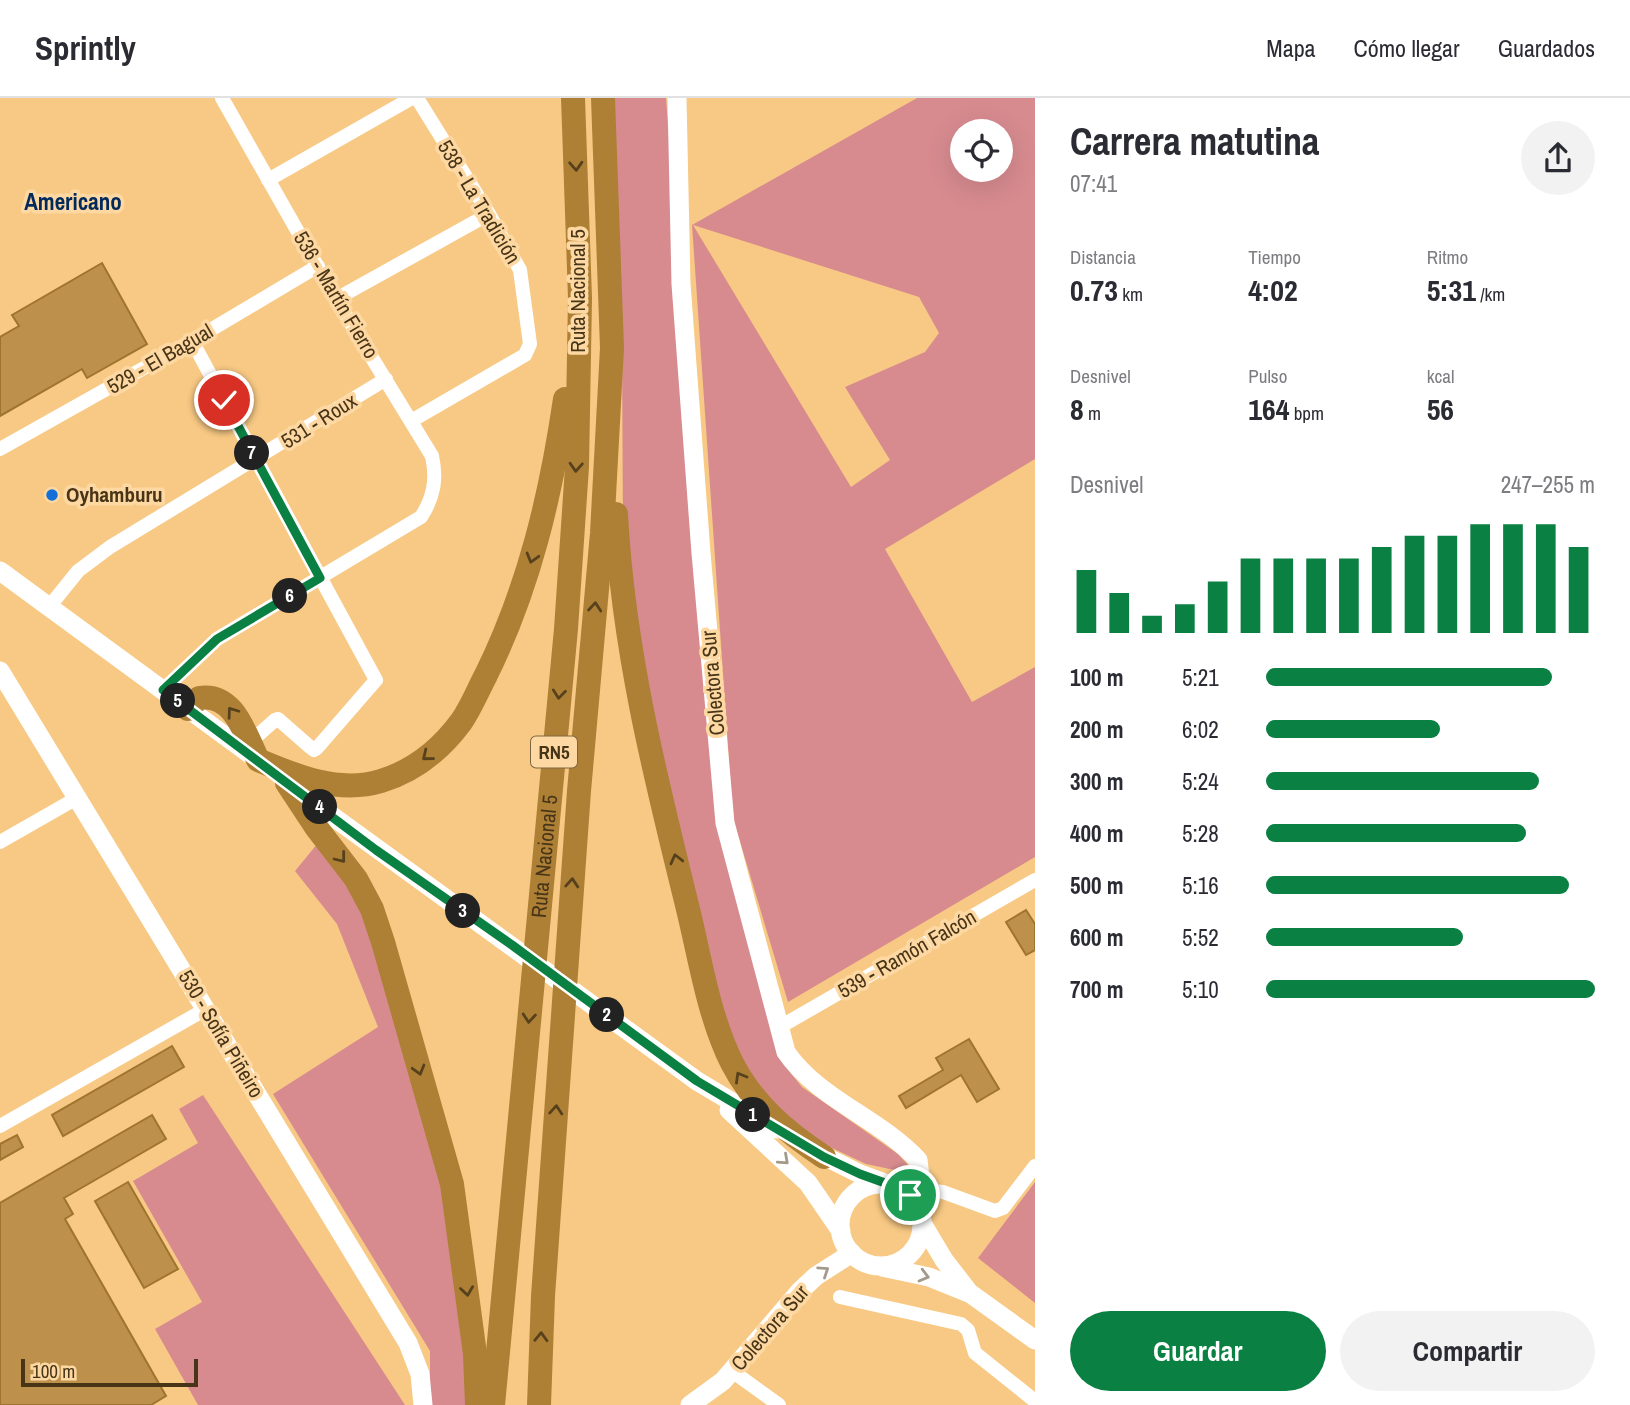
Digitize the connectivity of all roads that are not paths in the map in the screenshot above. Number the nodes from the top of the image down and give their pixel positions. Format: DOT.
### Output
graph roads {
  1 [pos="222,98"];
  2 [pos="414,98"];
  3 [pos="573,98"];
  4 [pos="603,98"];
  5 [pos="677,98"];
  6 [pos="268,180"];
  7 [pos="489,214"];
  8 [pos="318,266"];
  9 [pos="580,298"];
  10 [pos="336,299"];
  11 [pos="192,341"];
  12 [pos="612,348"];
  13 [pos="386,379"];
  14 [pos="411,421"];
  15 [pos="0,449"];
  16 [pos="256,460"];
  17 [pos="0,571"];
  18 [pos="320,578"];
  19 [pos="49,607"];
  20 [pos="0,671"];
  21 [pos="163,690"];
  22 [pos="188,709"];
  23 [pos="253,751"];
  24 [pos="287,783"];
  25 [pos="76,798"];
  26 [pos="0,842"];
  27 [pos="1035,880"];
  28 [pos="206,1009"];
  29 [pos="778,1028"];
  30 [pos="697,1081"];
  31 [pos="0,1126"];
  32 [pos="824,1157"];
  33 [pos="1035,1166"];
  34 [pos="887,1184"];
  35 [pos="913,1199"];
  36 [pos="922,1223"];
  37 [pos="841,1231"];
  38 [pos="852,1253"];
  39 [pos="874,1265"];
  40 [pos="971,1294"];
  41 [pos="840,1297"];
  42 [pos="1035,1340"];
  43 [pos="732,1371"];
  44 [pos="1028,1401"];
  45 [pos="422,1405"];
  46 [pos="477,1405"];
  47 [pos="493,1405"];
  48 [pos="539,1405"];
  49 [pos="690,1405"];
  50 [pos="779,1405"];
  1 -- 6 [label="street, 536 - Martín Fierro"];
  2 -- 6 [label="street"];
  2 -- 7 [label="street, 538 - La Tradición"];
  3 -- 9 [label="highway, Ruta Nacional 5 / RN5, one-way"];
  4 -- 12 [label="highway, Ruta Nacional 5 / RN5"];
  5 -- 29 [label="street, Colectora Sur"];
  6 -- 8 [label="street, 536 - Martín Fierro"];
  7 -- 10 [label="street"];
  7 -- 14 [label="street, 538 - La Tradición"];
  8 -- 10 [label="street, 536 - Martín Fierro"];
  8 -- 11 [label="street, 529 - El Bagual"];
  9 -- 23 [label="highway, one-way"];
  9 -- 47 [label="highway, Ruta Nacional 5 / RN5, one-way"];
  10 -- 13 [label="street, 536 - Martín Fierro"];
  11 -- 15 [label="street, 529 - El Bagual"];
  11 -- 16 [label="street"];
  32 -- 12 [label="highway, one-way"];
  48 -- 12 [label="highway, Ruta Nacional 5 / RN5, one-way"];
  13 -- 14 [label="street, 536 - Martín Fierro"];
  13 -- 16 [label="street, 531 - Roux"];
  14 -- 18 [label="street, 536 - Martín Fierro"];
  16 -- 18 [label="street"];
  16 -- 19 [label="street, 531 - Roux"];
  17 -- 19 [label="street"];
  18 -- 21 [label="street"];
  18 -- 23 [label="street"];
  19 -- 21 [label="street"];
  20 -- 25 [label="street, 530 - Sofía Piñeiro"];
  21 -- 22 [label="street"];
  22 -- 23 [label="highway"];
  23 -- 24 [label="street"];
  24 -- 30 [label="street"];
  24 -- 46 [label="highway, one-way"];
  25 -- 26 [label="street"];
  25 -- 28 [label="street, 530 - Sofía Piñeiro"];
  27 -- 29 [label="street, 539 - Ramón Falcón"];
  28 -- 31 [label="street"];
  28 -- 45 [label="street, 530 - Sofía Piñeiro"];
  29 -- 35 [label="street, Colectora Sur"];
  30 -- 32 [label="street"];
  30 -- 37 [label="street, one-way"];
  32 -- 34 [label="street"];
  33 -- 35 [label="street"];
  34 -- 35 [label="street"];
  34 -- 37 [label="street"];
  35 -- 36 [label="street"];
  36 -- 39 [label="street"];
  36 -- 40 [label="street"];
  37 -- 38 [label="street"];
  38 -- 39 [label="street"];
  43 -- 38 [label="street, Colectora Sur, one-way"];
  39 -- 40 [label="street, one-way"];
  40 -- 42 [label="street"];
  41 -- 44 [label="street"];
  43 -- 49 [label="street, Colectora Sur"];
  43 -- 50 [label="street"];
}
